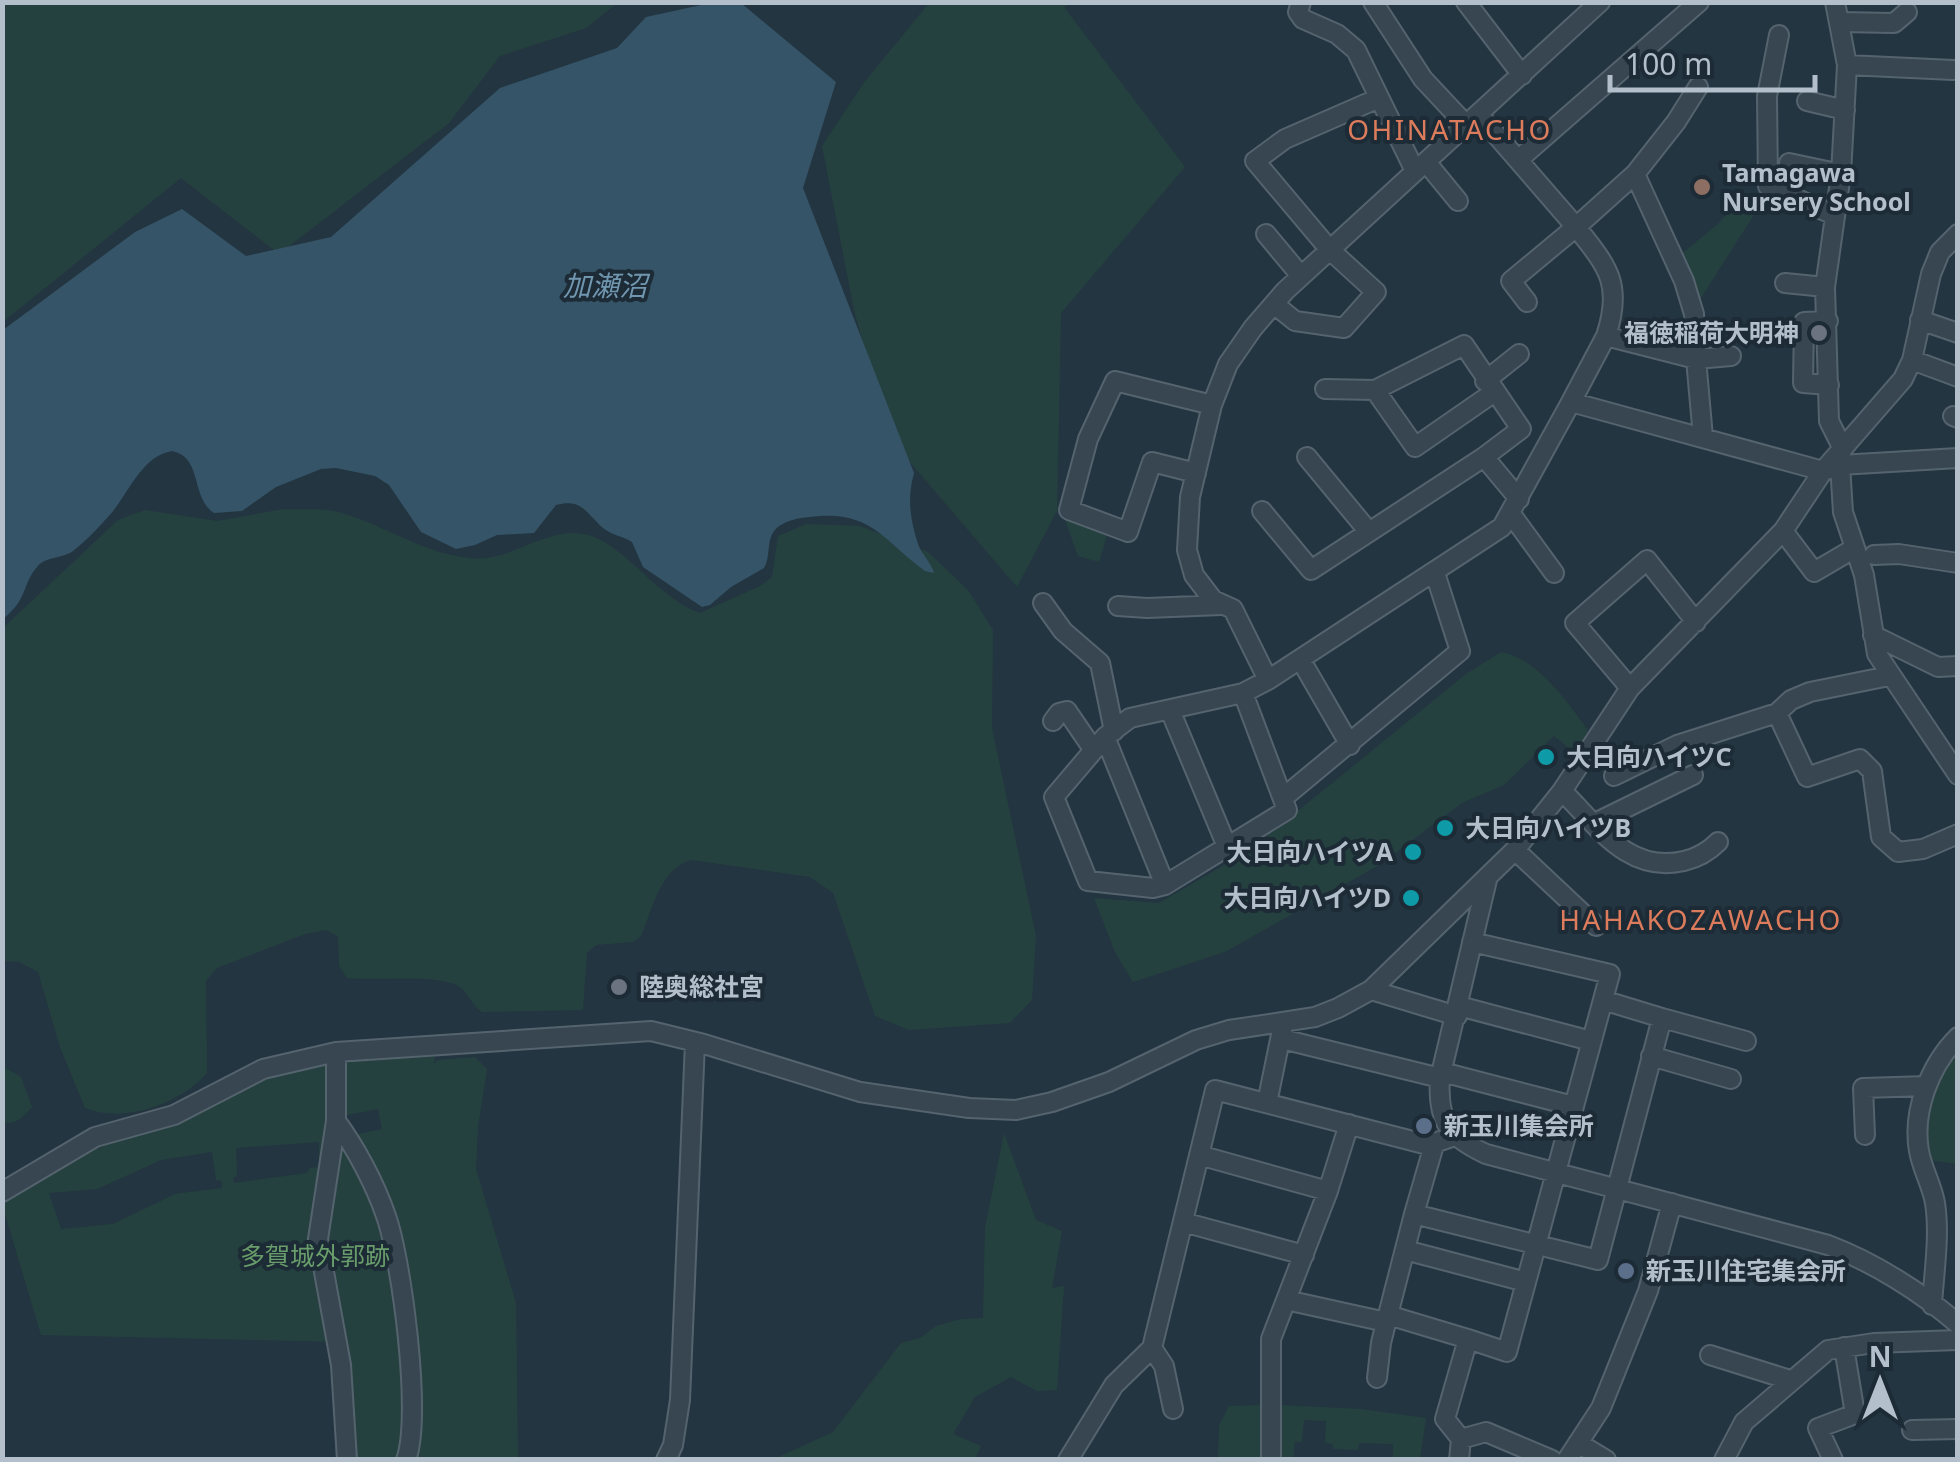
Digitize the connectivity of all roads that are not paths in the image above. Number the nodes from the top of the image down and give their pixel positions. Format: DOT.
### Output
graph roads {
  1 [pos="1301,2"];
  2 [pos="1373,2"];
  3 [pos="1466,2"];
  4 [pos="1600,2"];
  5 [pos="1698,2"];
  6 [pos="1835,2"];
  7 [pos="1907,12"];
  8 [pos="1840,22"];
  9 [pos="1779,35"];
  10 [pos="1847,65"];
  11 [pos="1953,70"];
  12 [pos="1522,74"];
  13 [pos="1698,87"];
  14 [pos="1379,98"];
  15 [pos="1807,101"];
  16 [pos="1845,110"];
  17 [pos="1473,120"];
  18 [pos="1518,160"];
  19 [pos="1788,163"];
  20 [pos="1420,167"];
  21 [pos="1636,174"];
  22 [pos="1841,174"];
  23 [pos="1458,201"];
  24 [pos="1834,216"];
  25 [pos="1576,227"];
  26 [pos="1266,234"];
  27 [pos="1958,234"];
  28 [pos="1330,250"];
  29 [pos="1301,276"];
  30 [pos="1786,283"];
  31 [pos="1826,287"];
  32 [pos="1527,302"];
  33 [pos="1274,304"];
  34 [pos="1920,320"];
  35 [pos="1828,321"];
  36 [pos="1958,333"];
  37 [pos="1606,336"];
  38 [pos="1519,354"];
  39 [pos="1731,356"];
  40 [pos="1696,359"];
  41 [pos="1912,360"];
  42 [pos="1958,377"];
  43 [pos="1828,385"];
  44 [pos="1489,387"];
  45 [pos="1325,389"];
  46 [pos="1375,390"];
  47 [pos="1571,402"];
  48 [pos="1212,405"];
  49 [pos="1702,438"];
  50 [pos="1307,457"];
  51 [pos="1484,457"];
  52 [pos="1958,458"];
  53 [pos="1835,461"];
  54 [pos="1196,472"];
  55 [pos="1515,506"];
  56 [pos="1262,511"];
  57 [pos="1782,531"];
  58 [pos="1369,532"];
  59 [pos="1855,548"];
  60 [pos="1874,555"];
  61 [pos="1958,563"];
  62 [pos="1435,573"];
  63 [pos="1554,573"];
  64 [pos="1044,604"];
  65 [pos="1221,604"];
  66 [pos="1118,606"];
  67 [pos="1696,622"];
  68 [pos="1872,635"];
  69 [pos="1958,666"];
  70 [pos="1306,669"];
  71 [pos="1889,676"];
  72 [pos="1268,680"];
  73 [pos="1630,688"];
  74 [pos="1243,693"];
  75 [pos="1170,710"];
  76 [pos="1777,713"];
  77 [pos="1053,721"];
  78 [pos="1104,739"];
  79 [pos="1350,744"];
  80 [pos="1693,775"];
  81 [pos="1958,775"];
  82 [pos="1614,776"];
  83 [pos="1562,792"];
  84 [pos="1283,798"];
  85 [pos="1595,823"];
  86 [pos="1958,834"];
  87 [pos="1718,842"];
  88 [pos="1228,848"];
  89 [pos="1515,850"];
  90 [pos="1664,864"];
  91 [pos="1487,879"];
  92 [pos="1664,884"];
  93 [pos="1165,885"];
  94 [pos="1596,926"];
  95 [pos="1472,942"];
  96 [pos="1371,990"];
  97 [pos="1603,1000"];
  98 [pos="1458,1011"];
  99 [pos="1662,1018"];
  100 [pos="1282,1031"];
  101 [pos="1958,1037"];
  102 [pos="1591,1040"];
  103 [pos="695,1042"];
  104 [pos="1746,1042"];
  105 [pos="336,1052"];
  106 [pos="1651,1056"];
  107 [pos="1441,1075"];
  108 [pos="1731,1078"];
  109 [pos="1927,1086"];
  110 [pos="1267,1103"];
  111 [pos="1573,1106"];
  112 [pos="336,1121"];
  113 [pos="1348,1124"];
  114 [pos="1455,1136"];
  115 [pos="1864,1136"];
  116 [pos="1434,1145"];
  117 [pos="1199,1155"];
  118 [pos="1556,1172"];
  119 [pos="1616,1188"];
  120 [pos="1328,1190"];
  121 [pos="2,1192"];
  122 [pos="1672,1203"];
  123 [pos="1414,1214"];
  124 [pos="1183,1222"];
  125 [pos="1537,1245"];
  126 [pos="1405,1250"];
  127 [pos="1304,1255"];
  128 [pos="1526,1282"];
  129 [pos="1286,1300"];
  130 [pos="1944,1306"];
  131 [pos="1387,1318"];
  132 [pos="1958,1324"];
  133 [pos="1468,1339"];
  134 [pos="1958,1340"];
  135 [pos="1152,1348"];
  136 [pos="1844,1348"];
  137 [pos="1710,1355"];
  138 [pos="1377,1378"];
  139 [pos="1790,1380"];
  140 [pos="1172,1409"];
  141 [pos="1958,1429"];
  142 [pos="1912,1430"];
  143 [pos="1461,1439"];
  144 [pos="1578,1443"];
  145 [pos="347,1460"];
  146 [pos="406,1460"];
  147 [pos="666,1460"];
  148 [pos="1068,1460"];
  149 [pos="1271,1460"];
  150 [pos="1460,1460"];
  151 [pos="1552,1460"];
  152 [pos="1567,1460"];
  153 [pos="1606,1460"];
  154 [pos="1724,1460"];
  155 [pos="1833,1460"];
  1 -- 14 [label="street"];
  2 -- 17 [label="street"];
  3 -- 12 [label="street"];
  4 -- 12 [label="street"];
  5 -- 18 [label="street"];
  6 -- 8 [label="street"];
  7 -- 8 [label="street"];
  8 -- 10 [label="street"];
  9 -- 24 [label="street"];
  10 -- 11 [label="street"];
  10 -- 16 [label="street"];
  12 -- 17 [label="street"];
  13 -- 21 [label="street"];
  14 -- 20 [label="street"];
  14 -- 28 [label="street"];
  15 -- 16 [label="street"];
  16 -- 22 [label="street"];
  17 -- 18 [label="street"];
  17 -- 20 [label="street"];
  18 -- 25 [label="street"];
  19 -- 22 [label="street"];
  20 -- 23 [label="street"];
  20 -- 28 [label="street"];
  21 -- 25 [label="street"];
  21 -- 40 [label="street"];
  22 -- 24 [label="street"];
  24 -- 31 [label="street"];
  25 -- 32 [label="street"];
  25 -- 37 [label="street"];
  26 -- 29 [label="street"];
  27 -- 34 [label="street"];
  28 -- 29 [label="street"];
  28 -- 33 [label="street"];
  29 -- 33 [label="street"];
  30 -- 31 [label="street"];
  31 -- 35 [label="street"];
  33 -- 48 [label="street"];
  34 -- 36 [label="street"];
  34 -- 41 [label="street"];
  35 -- 43 [label="street"];
  35 -- 43 [label="street"];
  37 -- 40 [label="street"];
  37 -- 47 [label="street"];
  38 -- 44 [label="street"];
  39 -- 40 [label="street"];
  40 -- 49 [label="street"];
  41 -- 42 [label="street"];
  41 -- 53 [label="street"];
  43 -- 53 [label="street"];
  44 -- 46 [label="street"];
  44 -- 46 [label="street"];
  44 -- 51 [label="street"];
  45 -- 46 [label="street"];
  47 -- 49 [label="street"];
  47 -- 55 [label="street"];
  48 -- 54 [label="street"];
  48 -- 54 [label="street"];
  49 -- 53 [label="street"];
  50 -- 58 [label="street"];
  51 -- 55 [label="street"];
  51 -- 58 [label="street"];
  52 -- 53 [label="street"];
  53 -- 57 [label="street"];
  53 -- 59 [label="street"];
  54 -- 65 [label="street"];
  55 -- 62 [label="street"];
  55 -- 63 [label="street"];
  56 -- 58 [label="street"];
  57 -- 59 [label="street"];
  57 -- 67 [label="street"];
  59 -- 68 [label="street"];
  60 -- 61 [label="street"];
  62 -- 72 [label="street"];
  62 -- 79 [label="street"];
  64 -- 78 [label="street"];
  65 -- 66 [label="street"];
  65 -- 72 [label="street"];
  67 -- 73 [label="street"];
  67 -- 73 [label="street"];
  68 -- 69 [label="street"];
  68 -- 71 [label="street"];
  70 -- 79 [label="street"];
  71 -- 76 [label="street"];
  71 -- 81 [label="street"];
  72 -- 74 [label="street"];
  73 -- 83 [label="street"];
  74 -- 75 [label="street"];
  74 -- 84 [label="street"];
  75 -- 78 [label="street"];
  75 -- 88 [label="street"];
  76 -- 82 [label="street"];
  76 -- 86 [label="street"];
  77 -- 78 [label="street"];
  78 -- 93 [label="street"];
  78 -- 93 [label="street"];
  79 -- 84 [label="street"];
  80 -- 85 [label="street"];
  83 -- 85 [label="street"];
  83 -- 89 [label="street"];
  84 -- 88 [label="street"];
  85 -- 90 [label="street"];
  87 -- 90 [label="street"];
  88 -- 93 [label="street"];
  89 -- 91 [label="street"];
  89 -- 94 [label="street"];
  90 -- 92 [label="street"];
  91 -- 95 [label="street"];
  91 -- 96 [label="street"];
  95 -- 97 [label="street"];
  95 -- 98 [label="street"];
  96 -- 98 [label="street"];
  96 -- 100 [label="street"];
  97 -- 99 [label="street"];
  97 -- 102 [label="street"];
  98 -- 102 [label="street"];
  98 -- 107 [label="street"];
  99 -- 104 [label="street"];
  99 -- 106 [label="street"];
  100 -- 103 [label="street"];
  100 -- 107 [label="street"];
  100 -- 110 [label="street"];
  101 -- 109 [label="street"];
  102 -- 111 [label="street"];
  103 -- 105 [label="street"];
  103 -- 147 [label="street"];
  105 -- 112 [label="street"];
  105 -- 121 [label="street"];
  106 -- 108 [label="street"];
  106 -- 119 [label="street"];
  107 -- 111 [label="street"];
  107 -- 114 [label="street"];
  109 -- 115 [label="street"];
  109 -- 130 [label="street"];
  110 -- 113 [label="street"];
  110 -- 117 [label="street"];
  111 -- 118 [label="street"];
  112 -- 145 [label="street"];
  112 -- 146 [label="street"];
  113 -- 116 [label="street"];
  113 -- 120 [label="street"];
  114 -- 116 [label="street"];
  114 -- 118 [label="street"];
  116 -- 123 [label="street"];
  117 -- 120 [label="street"];
  117 -- 124 [label="street"];
  118 -- 119 [label="street"];
  118 -- 125 [label="street"];
  119 -- 122 [label="street"];
  119 -- 125 [label="street"];
  120 -- 127 [label="street"];
  122 -- 130 [label="street"];
  122 -- 144 [label="street"];
  123 -- 125 [label="street"];
  123 -- 126 [label="street"];
  124 -- 127 [label="street"];
  124 -- 135 [label="street"];
  125 -- 128 [label="street"];
  126 -- 128 [label="street"];
  126 -- 131 [label="street"];
  127 -- 129 [label="street"];
  128 -- 133 [label="street"];
  129 -- 131 [label="street"];
  129 -- 149 [label="street"];
  130 -- 132 [label="street"];
  131 -- 133 [label="street"];
  131 -- 138 [label="street"];
  133 -- 143 [label="street"];
  134 -- 136 [label="street"];
  135 -- 140 [label="street"];
  135 -- 148 [label="street"];
  136 -- 139 [label="street"];
  136 -- 155 [label="street"];
  137 -- 139 [label="street"];
  139 -- 154 [label="street"];
  141 -- 142 [label="street"];
  143 -- 150 [label="street"];
  143 -- 151 [label="street"];
  144 -- 152 [label="street"];
  144 -- 153 [label="street"];
}
